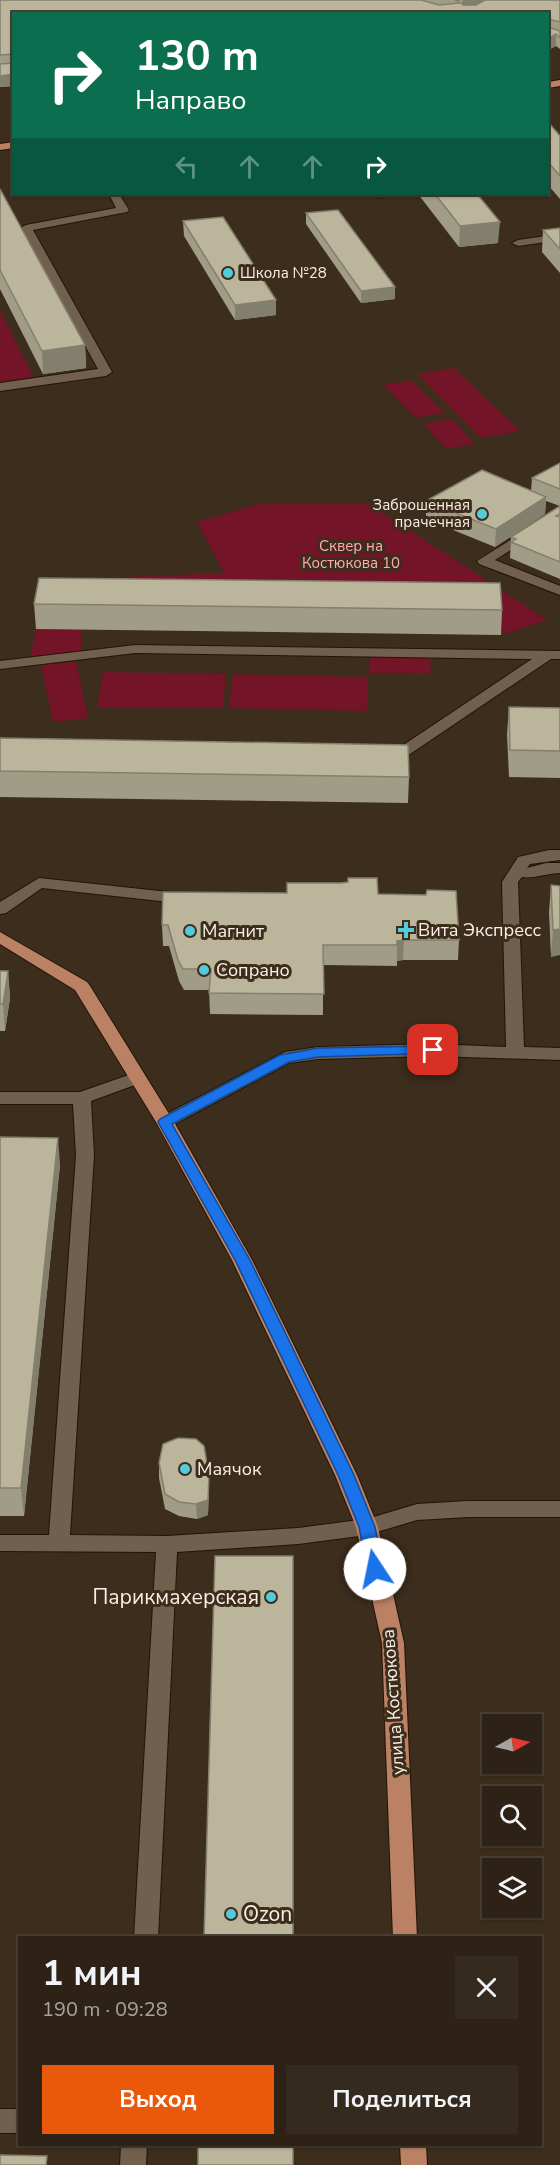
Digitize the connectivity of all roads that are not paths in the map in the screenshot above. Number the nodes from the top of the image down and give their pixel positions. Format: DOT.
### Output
graph roads {
  1 [pos="115,195"];
  2 [pos="560,237"];
  3 [pos="518,243"];
  4 [pos="0,387"];
  5 [pos="540,505"];
  6 [pos="560,513"];
  7 [pos="560,591"];
  8 [pos="554,655"];
  9 [pos="0,665"];
  10 [pos="376,754"];
  11 [pos="560,855"];
  12 [pos="560,868"];
  13 [pos="510,882"];
  14 [pos="196,900"];
  15 [pos="0,909"];
  16 [pos="0,937"];
  17 [pos="515,1054"];
  18 [pos="560,1054"];
  19 [pos="136,1078"];
  20 [pos="0,1098"];
  21 [pos="82,1098"];
  22 [pos="165,1122"];
  23 [pos="560,1509"];
  24 [pos="367,1527"];
  25 [pos="0,1544"];
  26 [pos="59,1544"];
  27 [pos="167,1544"];
  28 [pos="146,1936"];
  29 [pos="405,1936"];
  30 [pos="0,2121"];
  31 [pos="18,2121"];
  32 [pos="134,2146"];
  33 [pos="413,2146"];
  34 [pos="133,2165"];
  35 [pos="414,2165"];
  1 -- 4 [label="lane"];
  2 -- 3 [label="lane"];
  5 -- 6 [label="lane"];
  6 -- 7 [label="lane"];
  8 -- 9 [label="lane"];
  8 -- 10 [label="lane"];
  11 -- 13 [label="lane"];
  12 -- 13 [label="lane"];
  13 -- 17 [label="lane"];
  14 -- 15 [label="lane"];
  16 -- 19 [label="main road, улица Костюкова"];
  17 -- 18 [label="lane"];
  17 -- 22 [label="lane"];
  19 -- 21 [label="lane"];
  19 -- 22 [label="main road, улица Костюкова"];
  20 -- 21 [label="lane"];
  21 -- 26 [label="lane"];
  22 -- 24 [label="main road, улица Костюкова"];
  23 -- 24 [label="lane"];
  24 -- 27 [label="lane"];
  24 -- 29 [label="main road, улица Костюкова"];
  25 -- 26 [label="lane"];
  26 -- 27 [label="lane"];
  27 -- 28 [label="lane"];
  30 -- 31 [label="lane"];
  32 -- 34 [label="lane"];
  33 -- 35 [label="main road"];
}
